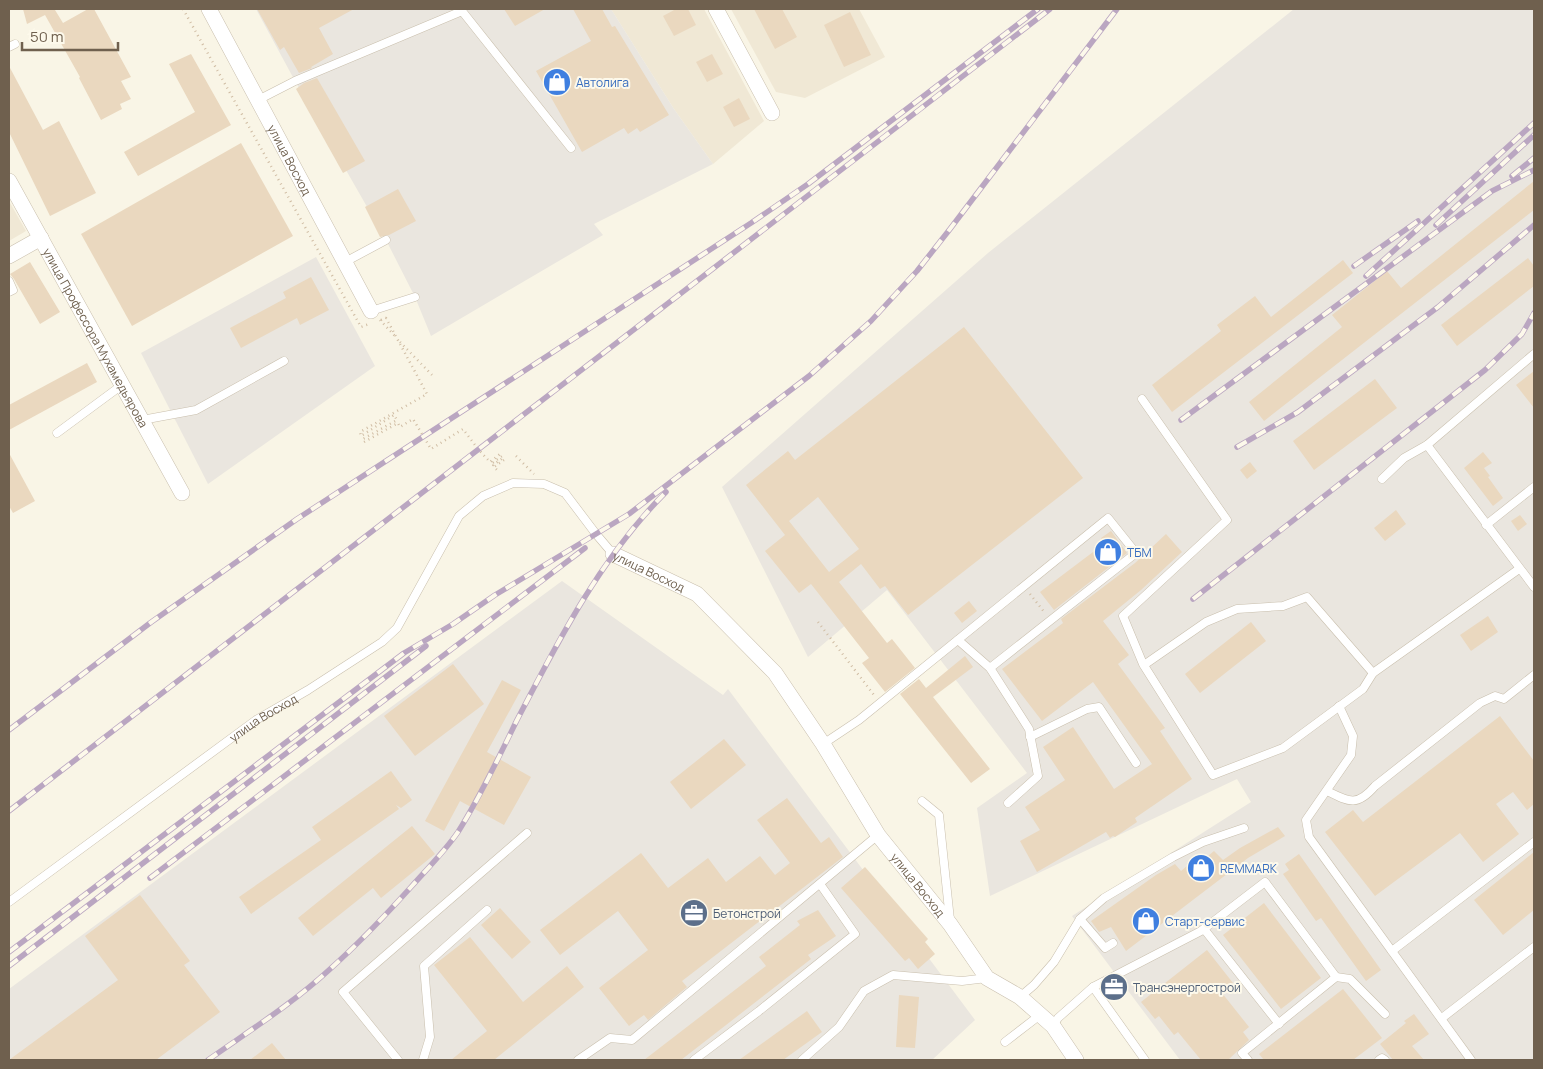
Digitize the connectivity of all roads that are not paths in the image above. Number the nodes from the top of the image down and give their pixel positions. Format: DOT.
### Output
graph roads {
  1 [pos="209,9"];
  2 [pos="716,9"];
  3 [pos="258,100"];
  4 [pos="772,113"];
  5 [pos="571,148"];
  6 [pos="9,181"];
  7 [pos="41,238"];
  8 [pos="386,240"];
  9 [pos="9,256"];
  10 [pos="345,262"];
  11 [pos="9,281"];
  12 [pos="9,292"];
  13 [pos="415,297"];
  14 [pos="371,311"];
  15 [pos="1534,354"];
  16 [pos="284,361"];
  17 [pos="122,385"];
  18 [pos="1142,399"];
  19 [pos="142,420"];
  20 [pos="56,432"];
  21 [pos="1427,445"];
  22 [pos="1382,479"];
  23 [pos="1534,487"];
  24 [pos="182,493"];
  25 [pos="1486,525"];
  26 [pos="613,554"];
  27 [pos="1519,569"];
  28 [pos="1534,587"];
  29 [pos="958,640"];
  30 [pos="1144,666"];
  31 [pos="990,668"];
  32 [pos="1373,673"];
  33 [pos="1534,675"];
  34 [pos="1339,706"];
  35 [pos="1030,737"];
  36 [pos="823,744"];
  37 [pos="1136,763"];
  38 [pos="1327,790"];
  39 [pos="922,801"];
  40 [pos="1008,803"];
  41 [pos="1244,828"];
  42 [pos="527,833"];
  43 [pos="878,835"];
  44 [pos="1534,842"];
  45 [pos="820,884"];
  46 [pos="9,902"];
  47 [pos="486,910"];
  48 [pos="1080,919"];
  49 [pos="950,924"];
  50 [pos="1204,928"];
  51 [pos="1114,943"];
  52 [pos="1534,947"];
  53 [pos="1392,951"];
  54 [pos="1336,977"];
  55 [pos="987,978"];
  56 [pos="1093,987"];
  57 [pos="1020,997"];
  58 [pos="1385,1014"];
  59 [pos="1040,1015"];
  60 [pos="1442,1018"];
  61 [pos="1278,1024"];
  62 [pos="1053,1026"];
  63 [pos="1005,1042"];
  64 [pos="398,1060"];
  65 [pos="423,1060"];
  66 [pos="578,1060"];
  67 [pos="694,1060"];
  68 [pos="802,1060"];
  69 [pos="1076,1060"];
  70 [pos="1145,1060"];
  71 [pos="1248,1060"];
  72 [pos="1379,1060"];
  73 [pos="1384,1060"];
  74 [pos="1472,1060"];
  1 -- 3 [label="street, улица Восход"];
  2 -- 4 [label="street"];
  3 -- 5 [label="lane"];
  3 -- 10 [label="street, улица Восход"];
  6 -- 7 [label="street, улица Профессора Мухамедьярова"];
  7 -- 9 [label="street"];
  7 -- 17 [label="street, улица Профессора Мухамедьярова"];
  8 -- 10 [label="lane"];
  10 -- 14 [label="street, улица Восход"];
  11 -- 12 [label="lane"];
  13 -- 14 [label="lane"];
  15 -- 21 [label="lane"];
  16 -- 19 [label="lane"];
  17 -- 19 [label="street, улица Профессора Мухамедьярова"];
  17 -- 20 [label="lane"];
  18 -- 30 [label="lane"];
  19 -- 24 [label="street, улица Профессора Мухамедьярова"];
  21 -- 22 [label="lane"];
  21 -- 25 [label="lane"];
  23 -- 25 [label="lane"];
  25 -- 27 [label="lane"];
  26 -- 36 [label="street, улица Восход"];
  26 -- 46 [label="lane, улица Восход"];
  27 -- 28 [label="lane"];
  27 -- 32 [label="lane"];
  29 -- 31 [label="lane"];
  29 -- 31 [label="lane"];
  29 -- 36 [label="lane"];
  30 -- 32 [label="lane"];
  30 -- 34 [label="lane"];
  31 -- 35 [label="lane"];
  32 -- 34 [label="lane"];
  33 -- 38 [label="lane"];
  34 -- 38 [label="lane"];
  35 -- 37 [label="lane"];
  35 -- 40 [label="lane"];
  36 -- 43 [label="street, улица Восход"];
  38 -- 53 [label="lane"];
  39 -- 49 [label="lane"];
  41 -- 48 [label="lane"];
  42 -- 64 [label="lane"];
  43 -- 45 [label="lane"];
  43 -- 49 [label="street, улица Восход"];
  44 -- 53 [label="lane"];
  45 -- 66 [label="lane"];
  45 -- 67 [label="lane"];
  47 -- 65 [label="lane"];
  48 -- 51 [label="lane"];
  48 -- 57 [label="lane"];
  49 -- 55 [label="street, улица Восход"];
  50 -- 54 [label="lane"];
  50 -- 56 [label="lane"];
  50 -- 61 [label="lane"];
  52 -- 60 [label="lane"];
  53 -- 60 [label="lane"];
  54 -- 58 [label="lane"];
  54 -- 61 [label="lane"];
  55 -- 57 [label="street, улица Восход"];
  55 -- 68 [label="lane"];
  56 -- 62 [label="lane"];
  56 -- 70 [label="lane"];
  57 -- 59 [label="street, улица Восход"];
  59 -- 62 [label="street, улица Восход"];
  59 -- 63 [label="lane"];
  60 -- 74 [label="lane"];
  61 -- 71 [label="lane"];
  62 -- 69 [label="street, улица Восход"];
  72 -- 73 [label="lane"];
}
